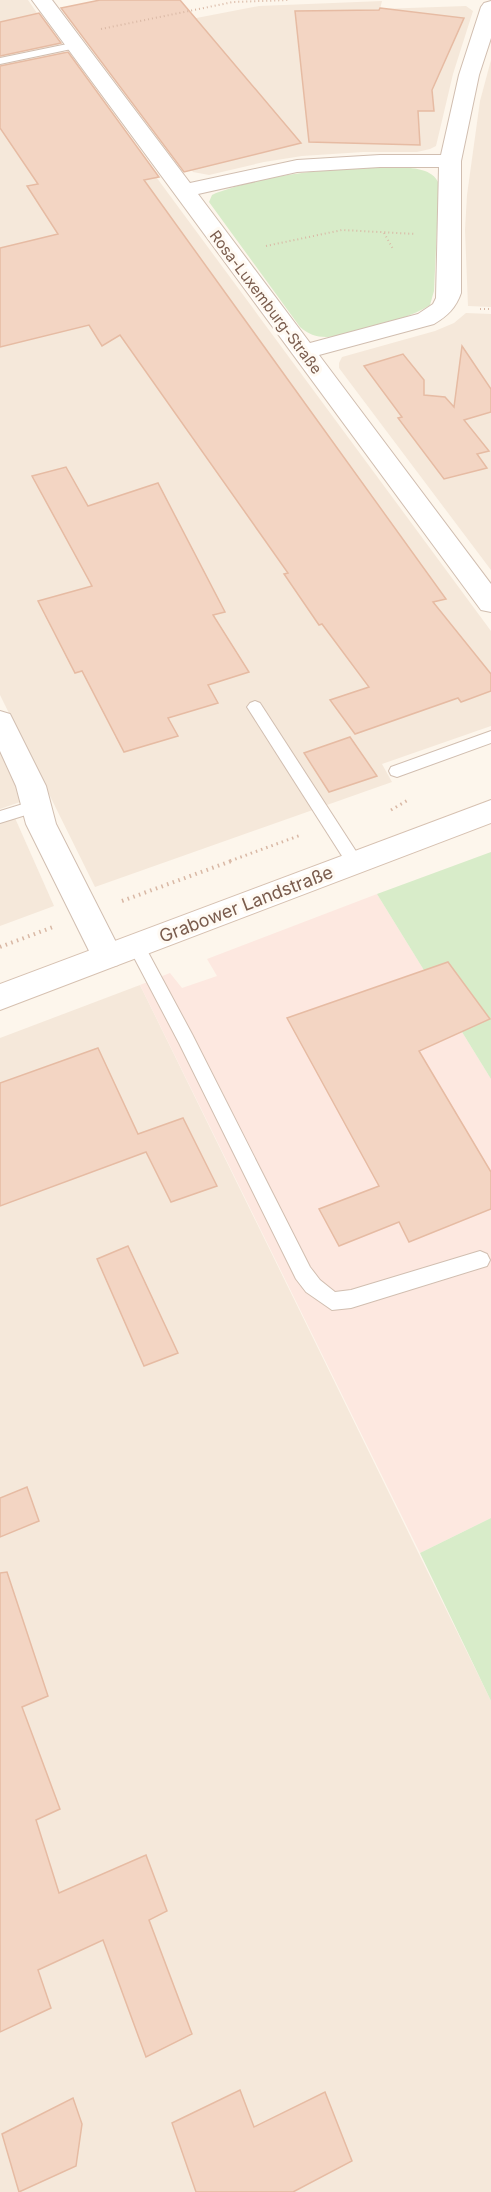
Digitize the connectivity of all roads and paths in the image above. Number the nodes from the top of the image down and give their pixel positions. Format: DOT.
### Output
graph roads {
  1 [pos="42,0"];
  2 [pos="289,0"];
  3 [pos="491,7"];
  4 [pos="74,41"];
  5 [pos="0,61"];
  6 [pos="450,162"];
  7 [pos="183,190"];
  8 [pos="384,232"];
  9 [pos="450,235"];
  10 [pos="393,249"];
  11 [pos="229,253"];
  12 [pos="304,352"];
  13 [pos="491,603"];
  14 [pos="255,707"];
  15 [pos="0,721"];
  16 [pos="491,737"];
  17 [pos="397,771"];
  18 [pos="412,796"];
  19 [pos="36,806"];
  20 [pos="390,811"];
  21 [pos="491,811"];
  22 [pos="0,817"];
  23 [pos="331,827"];
  24 [pos="355,863"];
  25 [pos="86,915"];
  26 [pos="136,946"];
  27 [pos="0,947"];
  28 [pos="107,956"];
  29 [pos="0,997"];
  30 [pos="480,1260"];
  1 -- 4 [label="street, Rosa-Luxemburg-Straße"];
  2 -- 4 [label="path"];
  3 -- 6 [label="street"];
  4 -- 5 [label="lane"];
  4 -- 7 [label="street, Rosa-Luxemburg-Straße"];
  6 -- 7 [label="street"];
  6 -- 9 [label="street"];
  7 -- 11 [label="street, Rosa-Luxemburg-Straße"];
  8 -- 9 [label="path"];
  8 -- 10 [label="path"];
  8 -- 11 [label="path"];
  9 -- 12 [label="street"];
  11 -- 12 [label="street, Rosa-Luxemburg-Straße"];
  12 -- 13 [label="street, Rosa-Luxemburg-Straße"];
  14 -- 23 [label="lane"];
  15 -- 19 [label="street"];
  16 -- 17 [label="lane"];
  18 -- 20 [label="path"];
  19 -- 22 [label="lane"];
  19 -- 25 [label="street"];
  21 -- 24 [label="street, Grabower Landstraße"];
  23 -- 24 [label="lane"];
  23 -- 25 [label="path"];
  24 -- 26 [label="street, Grabower Landstraße"];
  25 -- 27 [label="path"];
  25 -- 28 [label="street"];
  26 -- 28 [label="street, Grabower Landstraße"];
  26 -- 30 [label="lane"];
  28 -- 29 [label="street, Grabower Landstraße"];
}
